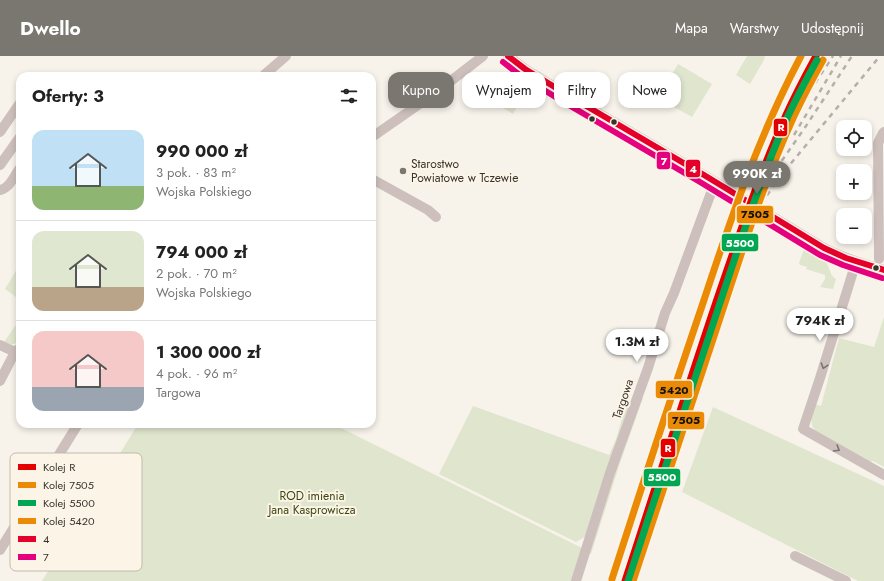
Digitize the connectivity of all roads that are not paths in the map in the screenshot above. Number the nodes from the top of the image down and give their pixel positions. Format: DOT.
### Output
graph roads {
  1 [pos="286,56"];
  2 [pos="483,56"];
  3 [pos="508,56"];
  4 [pos="268,72"];
  5 [pos="16,109"];
  6 [pos="0,132"];
  7 [pos="884,132"];
  8 [pos="376,134"];
  9 [pos="16,142"];
  10 [pos="0,166"];
  11 [pos="16,170"];
  12 [pos="16,174"];
  13 [pos="376,181"];
  14 [pos="715,182"];
  15 [pos="0,190"];
  16 [pos="436,217"];
  17 [pos="879,259"];
  18 [pos="856,262"];
  19 [pos="884,270"];
  20 [pos="0,345"];
  21 [pos="16,350"];
  22 [pos="16,352"];
  23 [pos="0,381"];
  24 [pos="76,428"];
  25 [pos="60,453"];
  26 [pos="884,476"];
  27 [pos="10,534"];
  28 [pos="0,550"];
  29 [pos="795,556"];
  30 [pos="576,581"];
  31 [pos="846,581"];
  1 -- 4 [label="street"];
  2 -- 8 [label="street"];
  3 -- 14 [label="street"];
  5 -- 6 [label="street"];
  7 -- 17 [label="street"];
  9 -- 10 [label="street"];
  10 -- 11 [label="street"];
  12 -- 15 [label="street"];
  13 -- 16 [label="street"];
  14 -- 18 [label="street"];
  14 -- 30 [label="street, Targowa"];
  18 -- 19 [label="street"];
  18 -- 26 [label="street, one-way"];
  20 -- 21 [label="street"];
  22 -- 23 [label="street"];
  24 -- 25 [label="street"];
  27 -- 28 [label="street"];
  29 -- 31 [label="street"];
}
